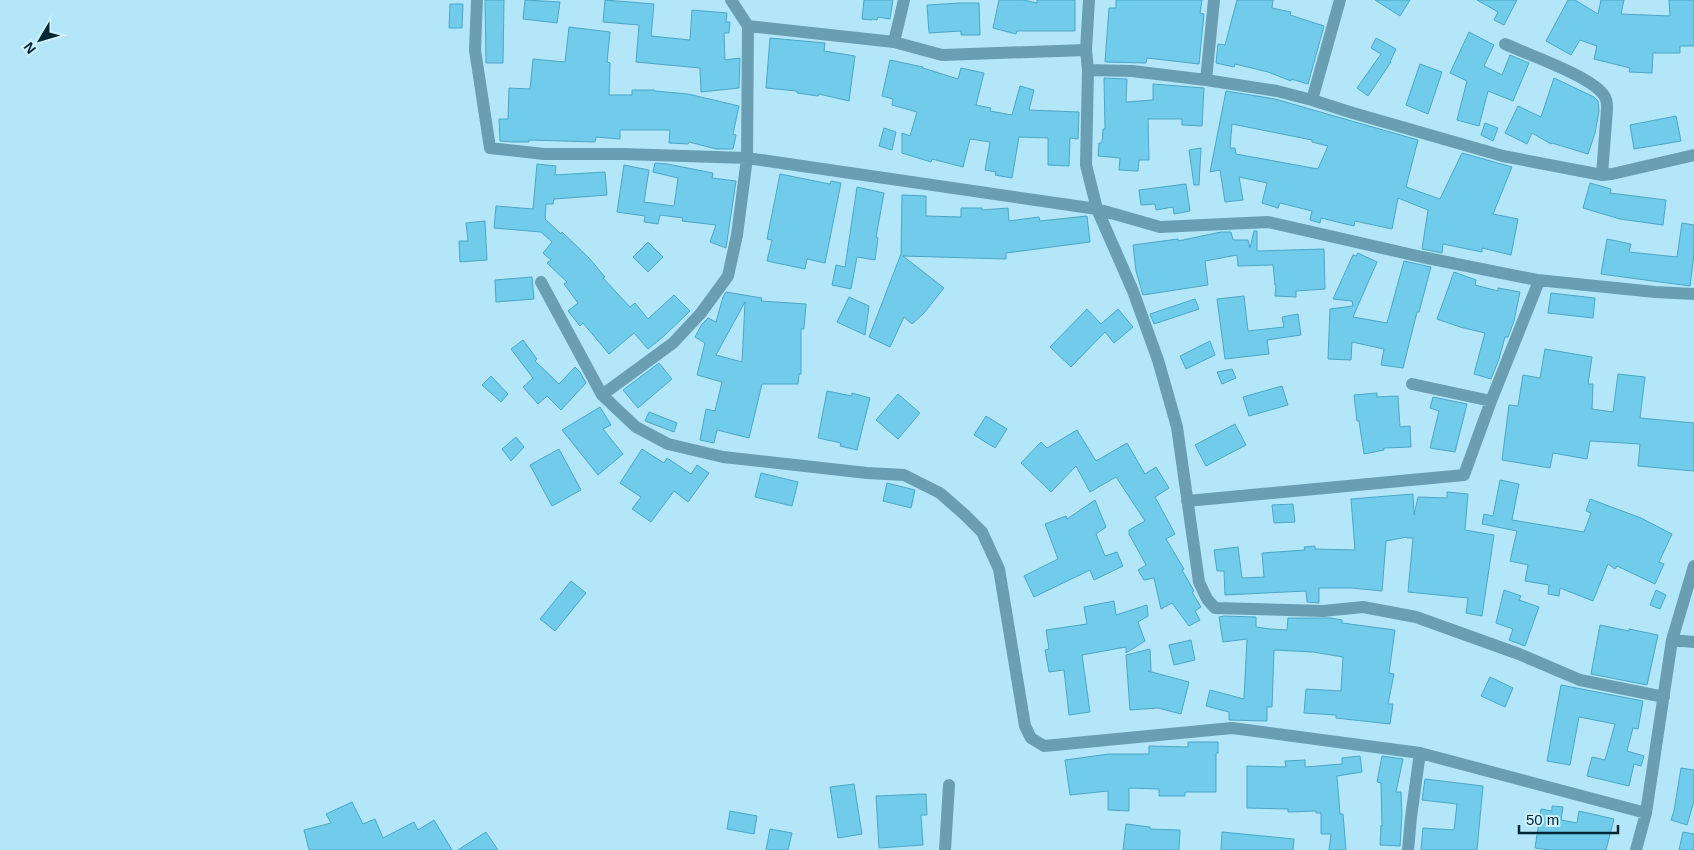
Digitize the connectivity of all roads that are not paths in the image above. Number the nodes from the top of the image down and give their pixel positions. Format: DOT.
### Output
graph roads {
  1 [pos="477,0"];
  2 [pos="730,0"];
  3 [pos="904,0"];
  4 [pos="1089,0"];
  5 [pos="1214,0"];
  6 [pos="1340,0"];
  7 [pos="748,26"];
  8 [pos="894,42"];
  9 [pos="1505,44"];
  10 [pos="1086,50"];
  11 [pos="1088,70"];
  12 [pos="1206,80"];
  13 [pos="1312,100"];
  14 [pos="1694,155"];
  15 [pos="747,158"];
  16 [pos="1602,175"];
  17 [pos="1097,209"];
  18 [pos="1539,280"];
  19 [pos="541,282"];
  20 [pos="1694,294"];
  21 [pos="1412,384"];
  22 [pos="602,395"];
  23 [pos="1490,401"];
  24 [pos="1186,501"];
  25 [pos="1694,566"];
  26 [pos="1672,640"];
  27 [pos="1694,642"];
  28 [pos="1664,697"];
  29 [pos="1420,752"];
  30 [pos="949,785"];
  31 [pos="1646,813"];
  32 [pos="945,850"];
  33 [pos="1408,850"];
  34 [pos="1636,850"];
  1 -- 15 [label="street"];
  2 -- 7 [label="street"];
  3 -- 8 [label="street"];
  4 -- 10 [label="street"];
  5 -- 12 [label="street"];
  6 -- 13 [label="street"];
  7 -- 8 [label="street"];
  7 -- 15 [label="street"];
  8 -- 10 [label="street"];
  9 -- 16 [label="street"];
  10 -- 11 [label="street"];
  11 -- 12 [label="street"];
  11 -- 17 [label="street"];
  12 -- 13 [label="street"];
  13 -- 16 [label="street"];
  14 -- 16 [label="street"];
  15 -- 17 [label="street"];
  15 -- 22 [label="street"];
  17 -- 18 [label="street"];
  17 -- 24 [label="street"];
  18 -- 20 [label="street"];
  18 -- 23 [label="street"];
  19 -- 22 [label="street"];
  21 -- 23 [label="street"];
  22 -- 29 [label="street"];
  23 -- 24 [label="street"];
  24 -- 28 [label="street"];
  25 -- 26 [label="street"];
  26 -- 27 [label="street"];
  26 -- 28 [label="street"];
  28 -- 31 [label="street"];
  29 -- 31 [label="street"];
  29 -- 33 [label="street"];
  30 -- 32 [label="street"];
  31 -- 34 [label="street"];
}
